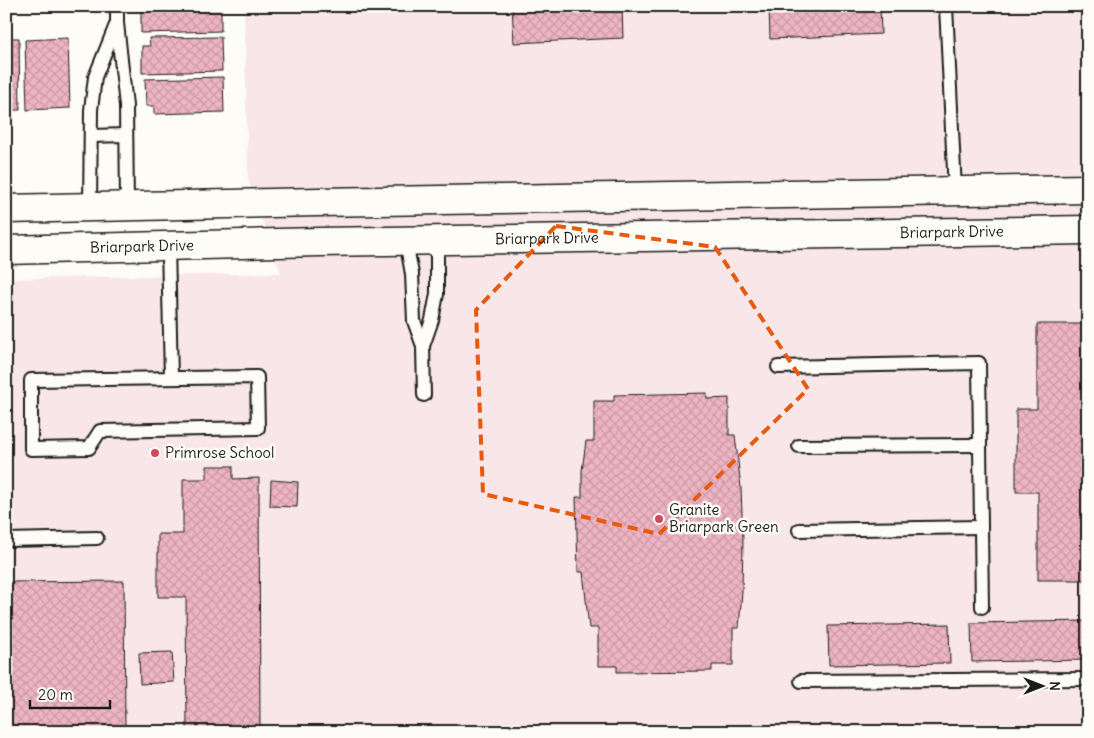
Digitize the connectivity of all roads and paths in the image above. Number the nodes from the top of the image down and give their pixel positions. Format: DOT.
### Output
graph roads {
  1 [pos="117,6"];
  2 [pos="946,6"];
  3 [pos="117,23"];
  4 [pos="126,134"];
  5 [pos="91,136"];
  6 [pos="1088,189"];
  7 [pos="955,191"];
  8 [pos="127,206"];
  9 [pos="90,207"];
  10 [pos="6,209"];
  11 [pos="1088,230"];
  12 [pos="437,240"];
  13 [pos="406,241"];
  14 [pos="168,246"];
  15 [pos="6,250"];
  16 [pos="423,346"];
  17 [pos="778,366"];
  18 [pos="171,378"];
  19 [pos="424,395"];
  20 [pos="980,445"];
  21 [pos="799,446"];
  22 [pos="981,527"];
  23 [pos="799,530"];
  24 [pos="97,538"];
  25 [pos="6,540"];
  26 [pos="982,607"];
  27 [pos="1088,679"];
  28 [pos="801,682"];
  1 -- 3 [label="lane"];
  2 -- 7 [label="lane"];
  3 -- 4 [label="lane"];
  3 -- 5 [label="lane"];
  4 -- 5 [label="lane"];
  4 -- 8 [label="lane"];
  5 -- 9 [label="lane"];
  6 -- 7 [label="street"];
  7 -- 8 [label="street"];
  8 -- 9 [label="street"];
  9 -- 10 [label="street"];
  11 -- 12 [label="street, Briarpark Drive"];
  12 -- 13 [label="street, Briarpark Drive"];
  12 -- 16 [label="lane"];
  13 -- 14 [label="street, Briarpark Drive"];
  13 -- 16 [label="lane"];
  14 -- 15 [label="street, Briarpark Drive"];
  14 -- 18 [label="lane"];
  16 -- 19 [label="lane"];
  17 -- 20 [label="lane"];
  18 -- 18 [label="lane"];
  20 -- 21 [label="lane"];
  20 -- 22 [label="lane"];
  22 -- 23 [label="lane"];
  22 -- 26 [label="lane"];
  24 -- 25 [label="lane"];
  27 -- 28 [label="lane"];
}
